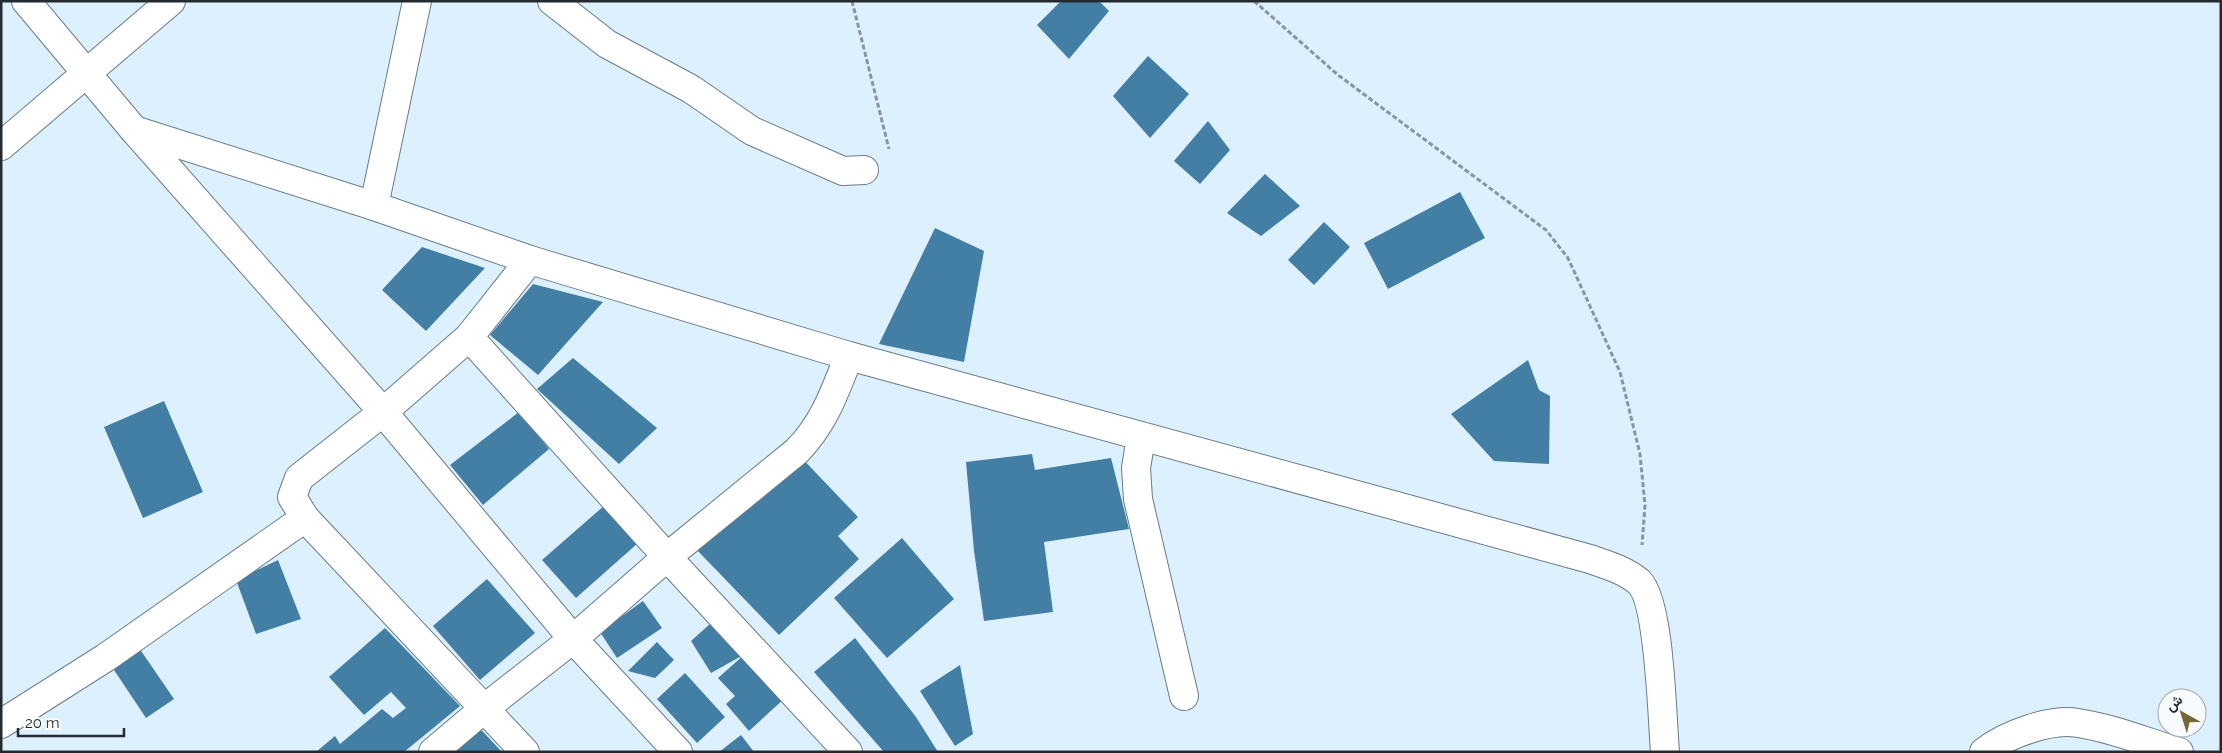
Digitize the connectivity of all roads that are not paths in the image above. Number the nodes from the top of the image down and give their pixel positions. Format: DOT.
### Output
graph roads {
  1 [pos="26,1"];
  2 [pos="171,1"];
  3 [pos="416,1"];
  4 [pos="552,1"];
  5 [pos="86,74"];
  6 [pos="134,130"];
  7 [pos="1,146"];
  8 [pos="864,170"];
  9 [pos="374,206"];
  10 [pos="530,260"];
  11 [pos="469,337"];
  12 [pos="849,356"];
  13 [pos="382,412"];
  14 [pos="1141,437"];
  15 [pos="305,518"];
  16 [pos="667,557"];
  17 [pos="573,639"];
  18 [pos="1184,696"];
  19 [pos="484,708"];
  20 [pos="1,724"];
  21 [pos="433,752"];
  22 [pos="525,752"];
  23 [pos="678,752"];
  24 [pos="848,752"];
  25 [pos="1665,752"];
  26 [pos="1984,752"];
  27 [pos="2179,752"];
  1 -- 5 [label="street"];
  2 -- 5 [label="street"];
  3 -- 9 [label="street"];
  4 -- 8 [label="street"];
  5 -- 6 [label="street"];
  5 -- 7 [label="street"];
  6 -- 9 [label="street"];
  6 -- 13 [label="street"];
  9 -- 10 [label="street"];
  10 -- 11 [label="street"];
  10 -- 12 [label="street"];
  11 -- 13 [label="street"];
  11 -- 16 [label="street"];
  12 -- 14 [label="street"];
  12 -- 16 [label="street"];
  13 -- 15 [label="street"];
  13 -- 17 [label="street"];
  14 -- 18 [label="street"];
  14 -- 25 [label="street"];
  15 -- 19 [label="street"];
  15 -- 20 [label="street"];
  16 -- 17 [label="street"];
  16 -- 24 [label="street"];
  17 -- 19 [label="street"];
  17 -- 23 [label="street"];
  19 -- 21 [label="street"];
  19 -- 22 [label="street"];
  26 -- 27 [label="street"];
}
